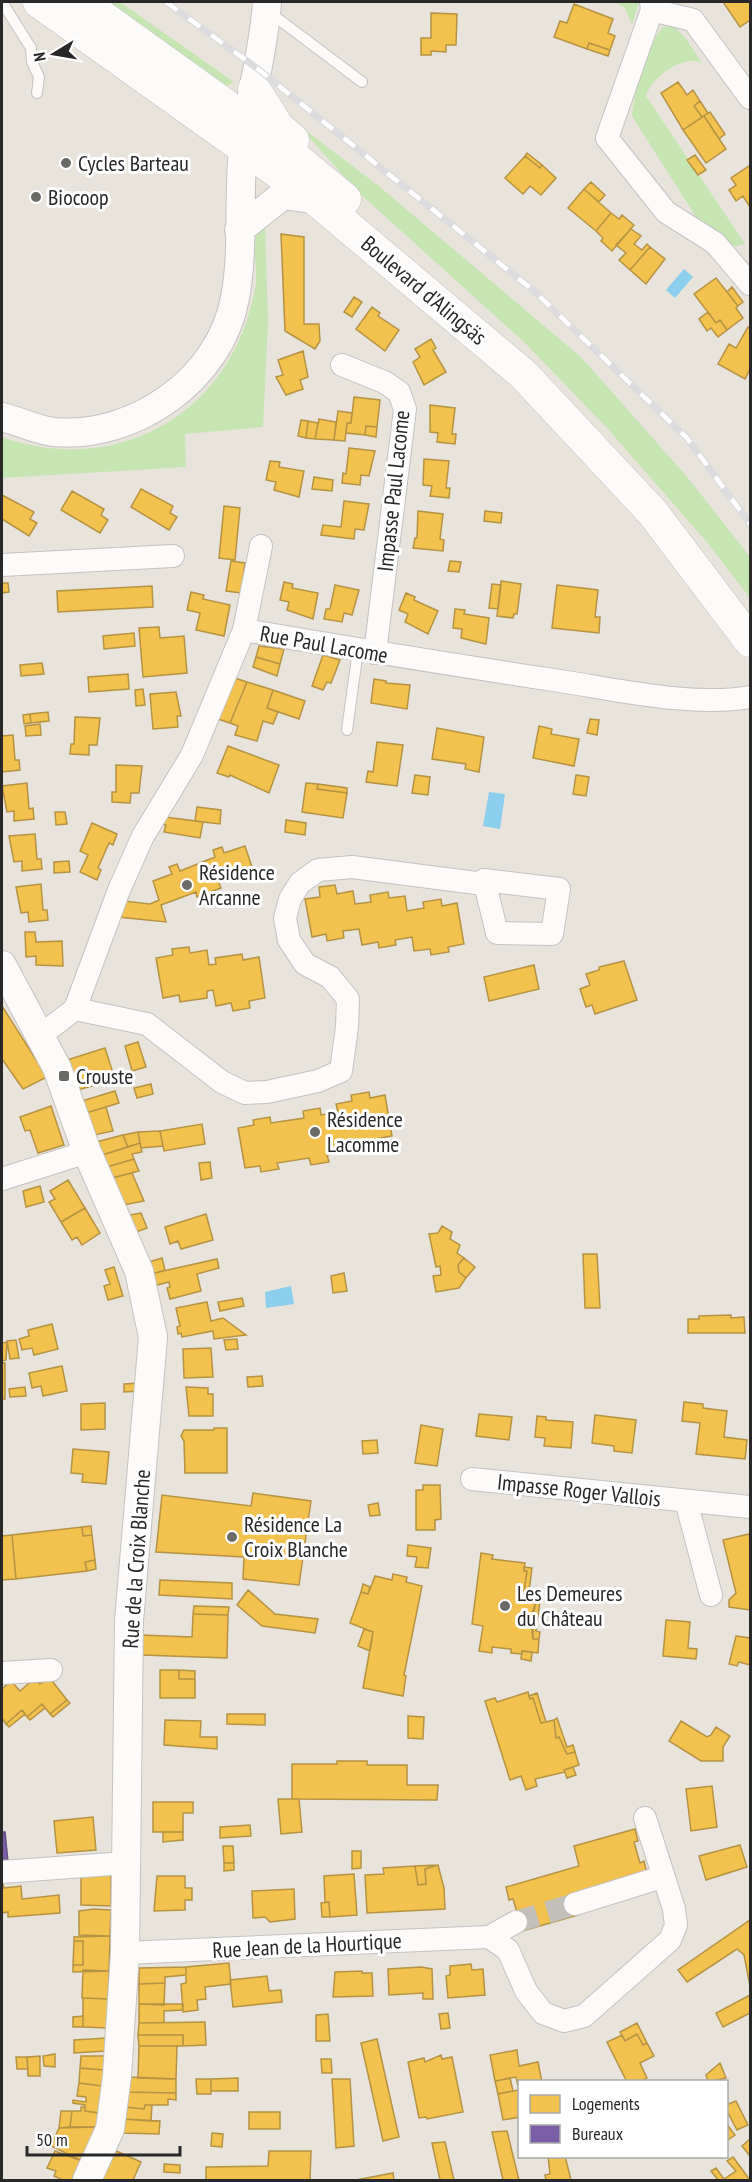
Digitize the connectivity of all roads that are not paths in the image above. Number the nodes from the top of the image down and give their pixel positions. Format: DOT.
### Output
graph roads {
  1 [pos="2,2"];
  2 [pos="39,2"];
  3 [pos="82,2"];
  4 [pos="267,6"];
  5 [pos="651,6"];
  6 [pos="362,82"];
  7 [pos="254,88"];
  8 [pos="37,93"];
  9 [pos="750,98"];
  10 [pos="245,135"];
  11 [pos="315,199"];
  12 [pos="376,226"];
  13 [pos="239,230"];
  14 [pos="750,284"];
  15 [pos="342,365"];
  16 [pos="2,417"];
  17 [pos="261,546"];
  18 [pos="173,556"];
  19 [pos="2,565"];
  20 [pos="750,616"];
  21 [pos="244,630"];
  22 [pos="750,641"];
  23 [pos="367,651"];
  24 [pos="750,697"];
  25 [pos="346,730"];
  26 [pos="484,884"];
  27 [pos="2,965"];
  28 [pos="75,1009"];
  29 [pos="41,1035"];
  30 [pos="87,1152"];
  31 [pos="2,1179"];
  32 [pos="472,1479"];
  33 [pos="686,1501"];
  34 [pos="750,1507"];
  35 [pos="711,1595"];
  36 [pos="51,1670"];
  37 [pos="2,1673"];
  38 [pos="645,1818"];
  39 [pos="125,1863"];
  40 [pos="2,1872"];
  41 [pos="662,1877"];
  42 [pos="575,1904"];
  43 [pos="516,1922"];
  44 [pos="489,1937"];
  45 [pos="125,1953"];
  46 [pos="87,2181"];
  1 -- 8 [label="lane"];
  2 -- 10 [label="main road, Boulevard d'Alingsäs"];
  3 -- 10 [label="main road, Boulevard d'Alingsäs"];
  4 -- 6 [label="lane"];
  4 -- 7 [label="street"];
  5 -- 9 [label="street"];
  5 -- 14 [label="street"];
  7 -- 10 [label="street"];
  7 -- 12 [label="main road"];
  10 -- 11 [label="main road, Boulevard d'Alingsäs"];
  10 -- 12 [label="main road, Boulevard d'Alingsäs"];
  10 -- 13 [label="street"];
  11 -- 13 [label="street"];
  11 -- 22 [label="main road, Boulevard d'Alingsäs"];
  12 -- 20 [label="main road, Boulevard d'Alingsäs"];
  13 -- 16 [label="street"];
  15 -- 23 [label="street, Impasse Paul Lacome"];
  17 -- 21 [label="street"];
  18 -- 19 [label="street"];
  21 -- 23 [label="street, Rue Paul Lacome"];
  21 -- 28 [label="street, Rue Paul Lacome"];
  23 -- 24 [label="street, Rue Paul Lacome"];
  23 -- 25 [label="lane"];
  26 -- 28 [label="street"];
  27 -- 29 [label="street, Rue de la Croix Blanche"];
  28 -- 29 [label="street"];
  29 -- 30 [label="street, Rue de la Croix Blanche"];
  30 -- 31 [label="street"];
  30 -- 39 [label="street, Rue de la Croix Blanche"];
  32 -- 33 [label="street, Impasse Roger Vallois"];
  33 -- 34 [label="street, Impasse Roger Vallois"];
  33 -- 35 [label="street, Impasse Roger Vallois"];
  36 -- 37 [label="street"];
  38 -- 41 [label="street"];
  39 -- 40 [label="street"];
  39 -- 45 [label="street, Rue de la Croix Blanche"];
  41 -- 42 [label="street"];
  41 -- 44 [label="street"];
  43 -- 44 [label="street, Rue Jean de la Hourtique"];
  44 -- 45 [label="street, Rue Jean de la Hourtique"];
  45 -- 46 [label="street, Rue de la Croix Blanche"];
}
